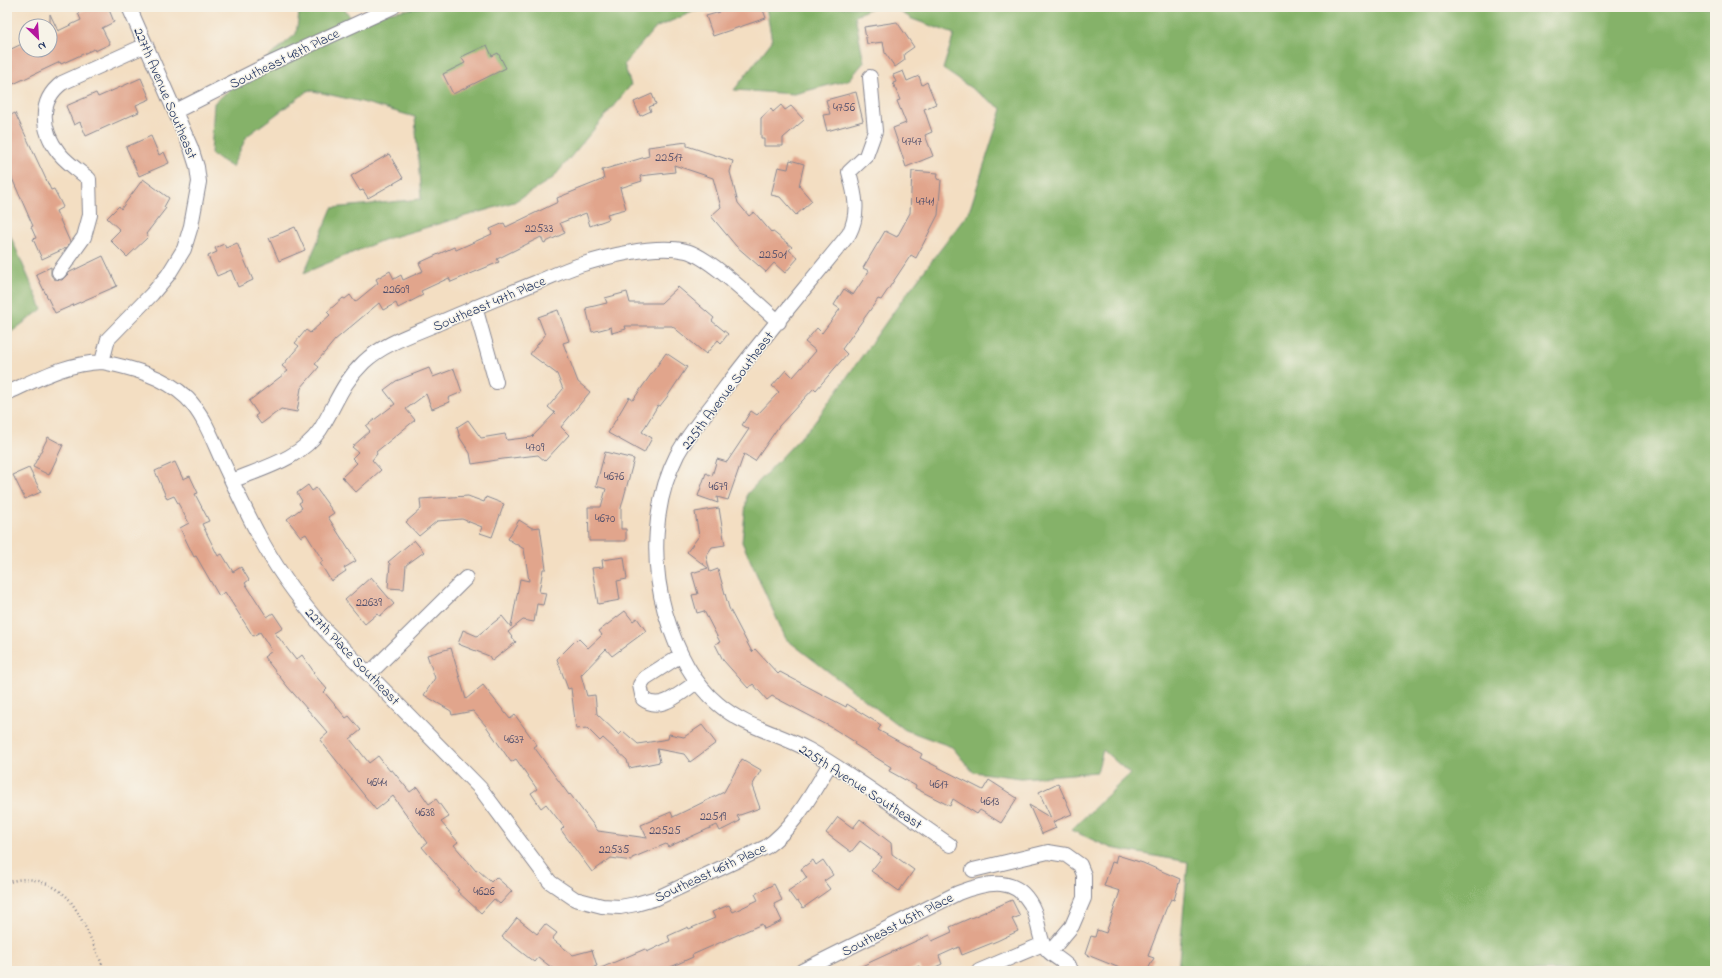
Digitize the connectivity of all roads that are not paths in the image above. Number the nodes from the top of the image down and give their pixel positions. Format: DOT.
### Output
graph roads {
  1 [pos="129,7"];
  2 [pos="393,7"];
  3 [pos="146,46"];
  4 [pos="870,77"];
  5 [pos="176,111"];
  6 [pos="59,272"];
  7 [pos="475,307"];
  8 [pos="779,322"];
  9 [pos="102,362"];
  10 [pos="496,382"];
  11 [pos="8,393"];
  12 [pos="232,481"];
  13 [pos="466,578"];
  14 [pos="681,654"];
  15 [pos="369,674"];
  16 [pos="697,682"];
  17 [pos="830,764"];
  18 [pos="950,845"];
  19 [pos="973,870"];
  20 [pos="575,899"];
  21 [pos="1047,948"];
  22 [pos="802,971"];
  23 [pos="979,971"];
  24 [pos="1072,971"];
  1 -- 3 [label="street, 227th Avenue Southeast"];
  2 -- 5 [label="street, Southeast 48th Place"];
  3 -- 5 [label="street, 227th Avenue Southeast"];
  3 -- 6 [label="street"];
  4 -- 8 [label="street, 225th Avenue Southeast"];
  5 -- 9 [label="street, 227th Avenue Southeast"];
  7 -- 8 [label="street, Southeast 47th Place"];
  7 -- 10 [label="street"];
  7 -- 12 [label="street, Southeast 47th Place"];
  8 -- 14 [label="street, 225th Avenue Southeast"];
  9 -- 11 [label="street"];
  9 -- 12 [label="street, 227th Place Southeast"];
  12 -- 15 [label="street, 227th Place Southeast"];
  13 -- 15 [label="street"];
  14 -- 16 [label="street, 225th Avenue Southeast"];
  14 -- 16 [label="street"];
  15 -- 20 [label="street, 227th Place Southeast"];
  16 -- 17 [label="street, 225th Avenue Southeast"];
  17 -- 18 [label="street, 225th Avenue Southeast"];
  17 -- 20 [label="street, Southeast 46th Place"];
  19 -- 21 [label="street"];
  21 -- 22 [label="street, Southeast 45th Place"];
  21 -- 23 [label="street"];
  21 -- 24 [label="street"];
}
